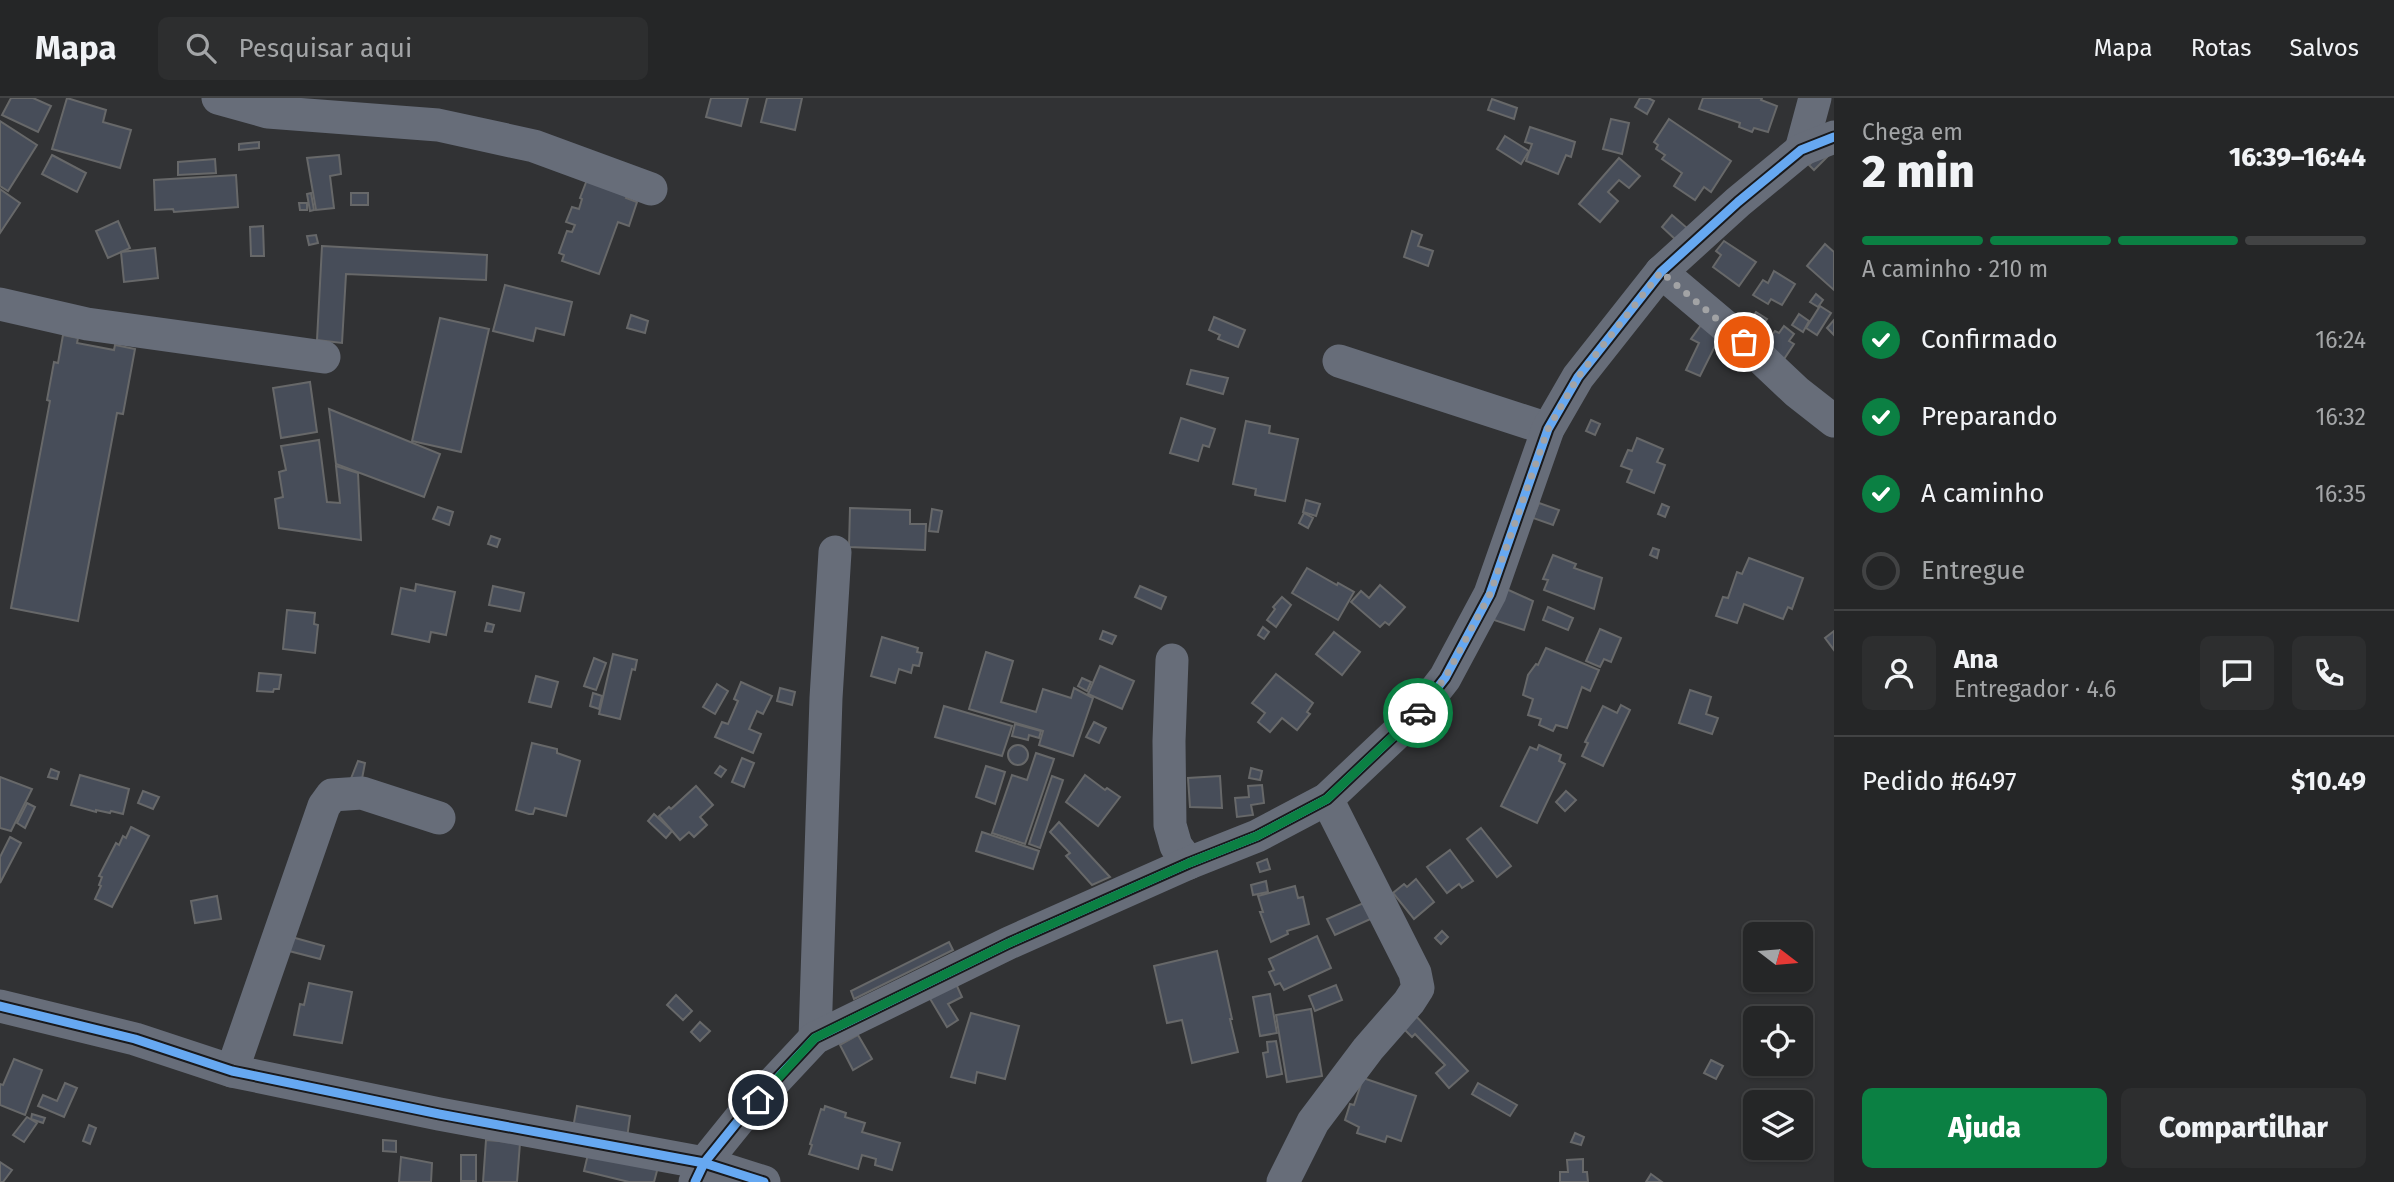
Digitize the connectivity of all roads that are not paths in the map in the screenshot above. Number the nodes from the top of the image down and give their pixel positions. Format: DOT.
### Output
graph roads {
  1 [pos="218,98"];
  2 [pos="1815,98"];
  3 [pos="1834,136"];
  4 [pos="1801,150"];
  5 [pos="651,189"];
  6 [pos="1661,272"];
  7 [pos="0,303"];
  8 [pos="324,357"];
  9 [pos="1339,361"];
  10 [pos="1834,421"];
  11 [pos="1548,429"];
  12 [pos="835,552"];
  13 [pos="1172,660"];
  14 [pos="1327,799"];
  15 [pos="439,818"];
  16 [pos="1189,863"];
  17 [pos="0,1006"];
  18 [pos="815,1038"];
  19 [pos="232,1071"];
  20 [pos="700,1172"];
  21 [pos="764,1182"];
  22 [pos="1283,1182"];
  1 -- 5 [label="street"];
  2 -- 4 [label="street"];
  3 -- 4 [label="street"];
  4 -- 6 [label="street"];
  6 -- 10 [label="street"];
  6 -- 11 [label="street"];
  7 -- 8 [label="street"];
  9 -- 11 [label="street"];
  11 -- 14 [label="street"];
  12 -- 18 [label="street"];
  13 -- 16 [label="street"];
  14 -- 16 [label="street"];
  14 -- 22 [label="street"];
  15 -- 19 [label="street"];
  16 -- 18 [label="street"];
  17 -- 19 [label="street"];
  18 -- 20 [label="street"];
  19 -- 20 [label="street"];
  20 -- 21 [label="street"];
}
